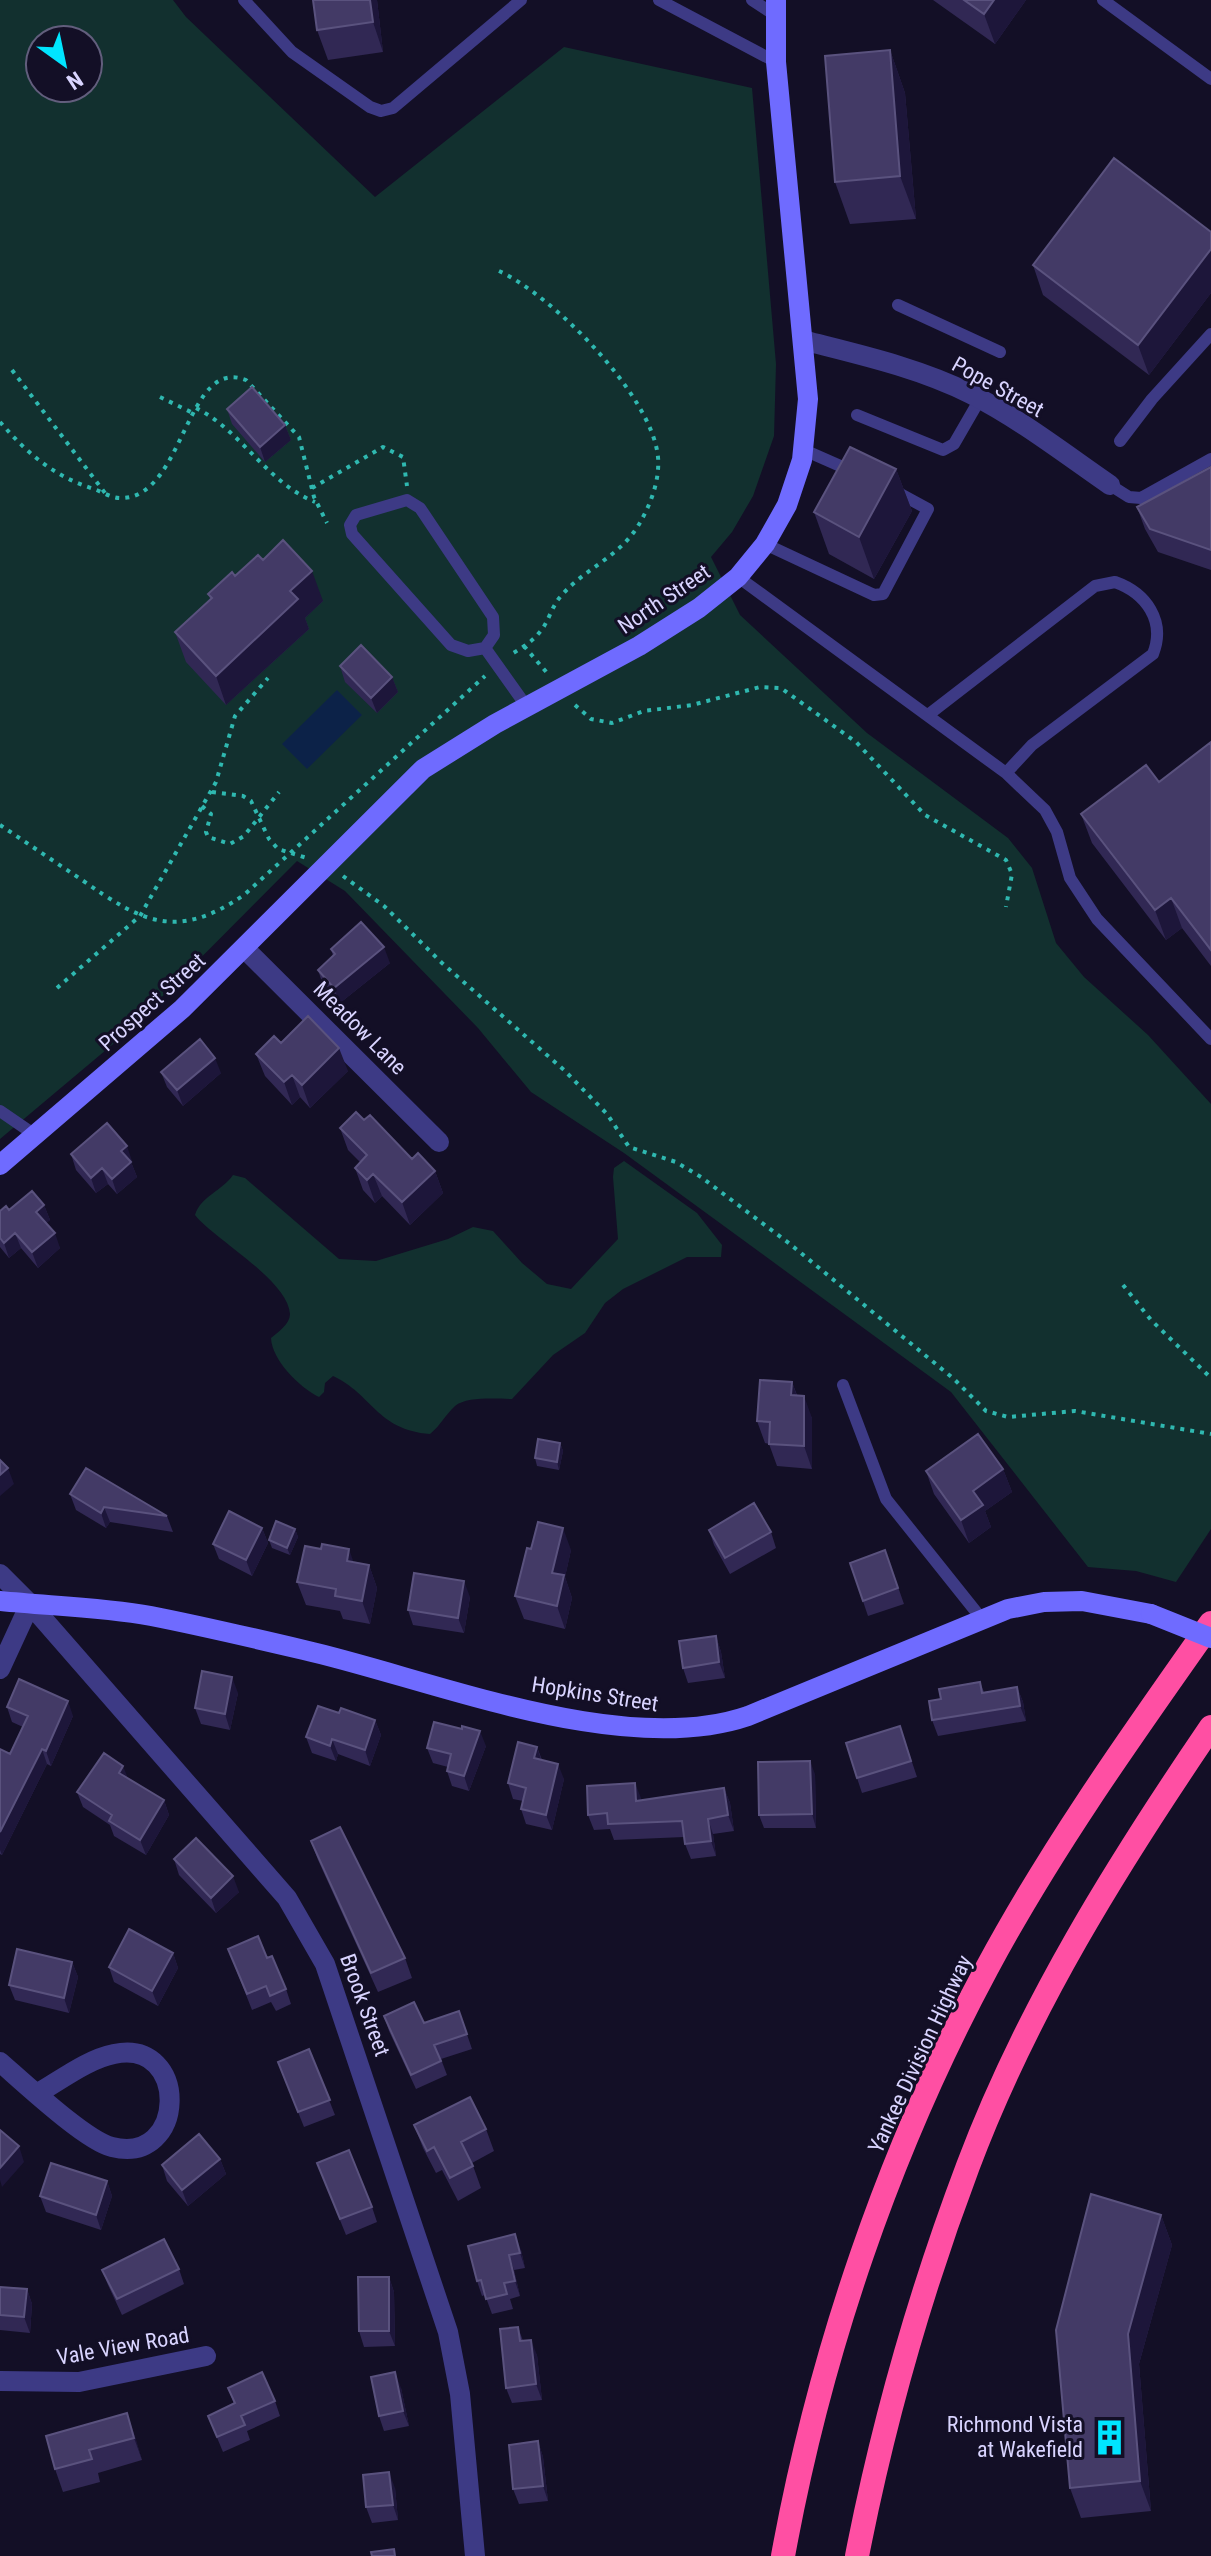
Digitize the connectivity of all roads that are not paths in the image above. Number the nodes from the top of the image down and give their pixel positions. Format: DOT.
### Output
graph roads {
  1 [pos="244,0"];
  2 [pos="521,0"];
  3 [pos="659,0"];
  4 [pos="752,0"];
  5 [pos="1103,0"];
  6 [pos="775,7"];
  7 [pos="776,62"];
  8 [pos="1211,79"];
  9 [pos="898,305"];
  10 [pos="1211,334"];
  11 [pos="806,341"];
  12 [pos="1000,352"];
  13 [pos="980,399"];
  14 [pos="857,415"];
  15 [pos="1120,441"];
  16 [pos="804,450"];
  17 [pos="1211,459"];
  18 [pos="871,479"];
  19 [pos="884,485"];
  20 [pos="1110,485"];
  21 [pos="765,544"];
  22 [pos="738,577"];
  23 [pos="485,648"];
  24 [pos="527,707"];
  25 [pos="928,715"];
  26 [pos="1006,773"];
  27 [pos="327,865"];
  28 [pos="245,949"];
  29 [pos="1211,1039"];
  30 [pos="0,1111"];
  31 [pos="35,1135"];
  32 [pos="439,1142"];
  33 [pos="0,1165"];
  34 [pos="843,1385"];
  35 [pos="0,1574"];
  36 [pos="0,1601"];
  37 [pos="30,1604"];
  38 [pos="1211,1606"];
  39 [pos="981,1618"];
  40 [pos="1211,1623"];
  41 [pos="1211,1638"];
  42 [pos="0,1669"];
  43 [pos="1140,1724"];
  44 [pos="1209,1730"];
  45 [pos="0,2062"];
  46 [pos="38,2093"];
  47 [pos="206,2356"];
  48 [pos="0,2381"];
  49 [pos="475,2556"];
  50 [pos="783,2556"];
  51 [pos="857,2556"];
  1 -- 2 [label="lane"];
  3 -- 7 [label="lane"];
  4 -- 6 [label="lane"];
  5 -- 8 [label="lane"];
  6 -- 7 [label="main road, North Street"];
  7 -- 11 [label="main road, North Street"];
  9 -- 12 [label="lane"];
  10 -- 15 [label="lane"];
  11 -- 13 [label="street, Pope Street"];
  11 -- 16 [label="main road, North Street"];
  13 -- 14 [label="lane"];
  13 -- 20 [label="street, Pope Street"];
  16 -- 18 [label="lane"];
  16 -- 21 [label="main road, North Street"];
  17 -- 20 [label="lane"];
  19 -- 21 [label="lane"];
  21 -- 22 [label="main road, North Street"];
  22 -- 24 [label="main road, North Street"];
  22 -- 25 [label="lane"];
  23 -- 23 [label="lane"];
  23 -- 24 [label="lane"];
  24 -- 27 [label="main road, North Street"];
  25 -- 26 [label="lane"];
  25 -- 26 [label="lane"];
  26 -- 29 [label="lane"];
  27 -- 28 [label="main road, Prospect Street"];
  28 -- 31 [label="main road, Prospect Street"];
  28 -- 32 [label="street, Meadow Lane"];
  30 -- 31 [label="lane"];
  31 -- 33 [label="main road, Prospect Street"];
  34 -- 39 [label="lane"];
  35 -- 37 [label="street, Brook Street"];
  36 -- 37 [label="main road, Hopkins Street"];
  37 -- 39 [label="main road, Hopkins Street"];
  37 -- 42 [label="street"];
  37 -- 49 [label="street, Brook Street"];
  38 -- 43 [label="highway"];
  39 -- 41 [label="main road, Hopkins Street, bridge"];
  40 -- 43 [label="highway, Yankee Division Highway"];
  43 -- 50 [label="highway, Yankee Division Highway"];
  44 -- 51 [label="highway"];
  45 -- 46 [label="street"];
  46 -- 46 [label="street"];
  47 -- 48 [label="street, Vale View Road"];
}
